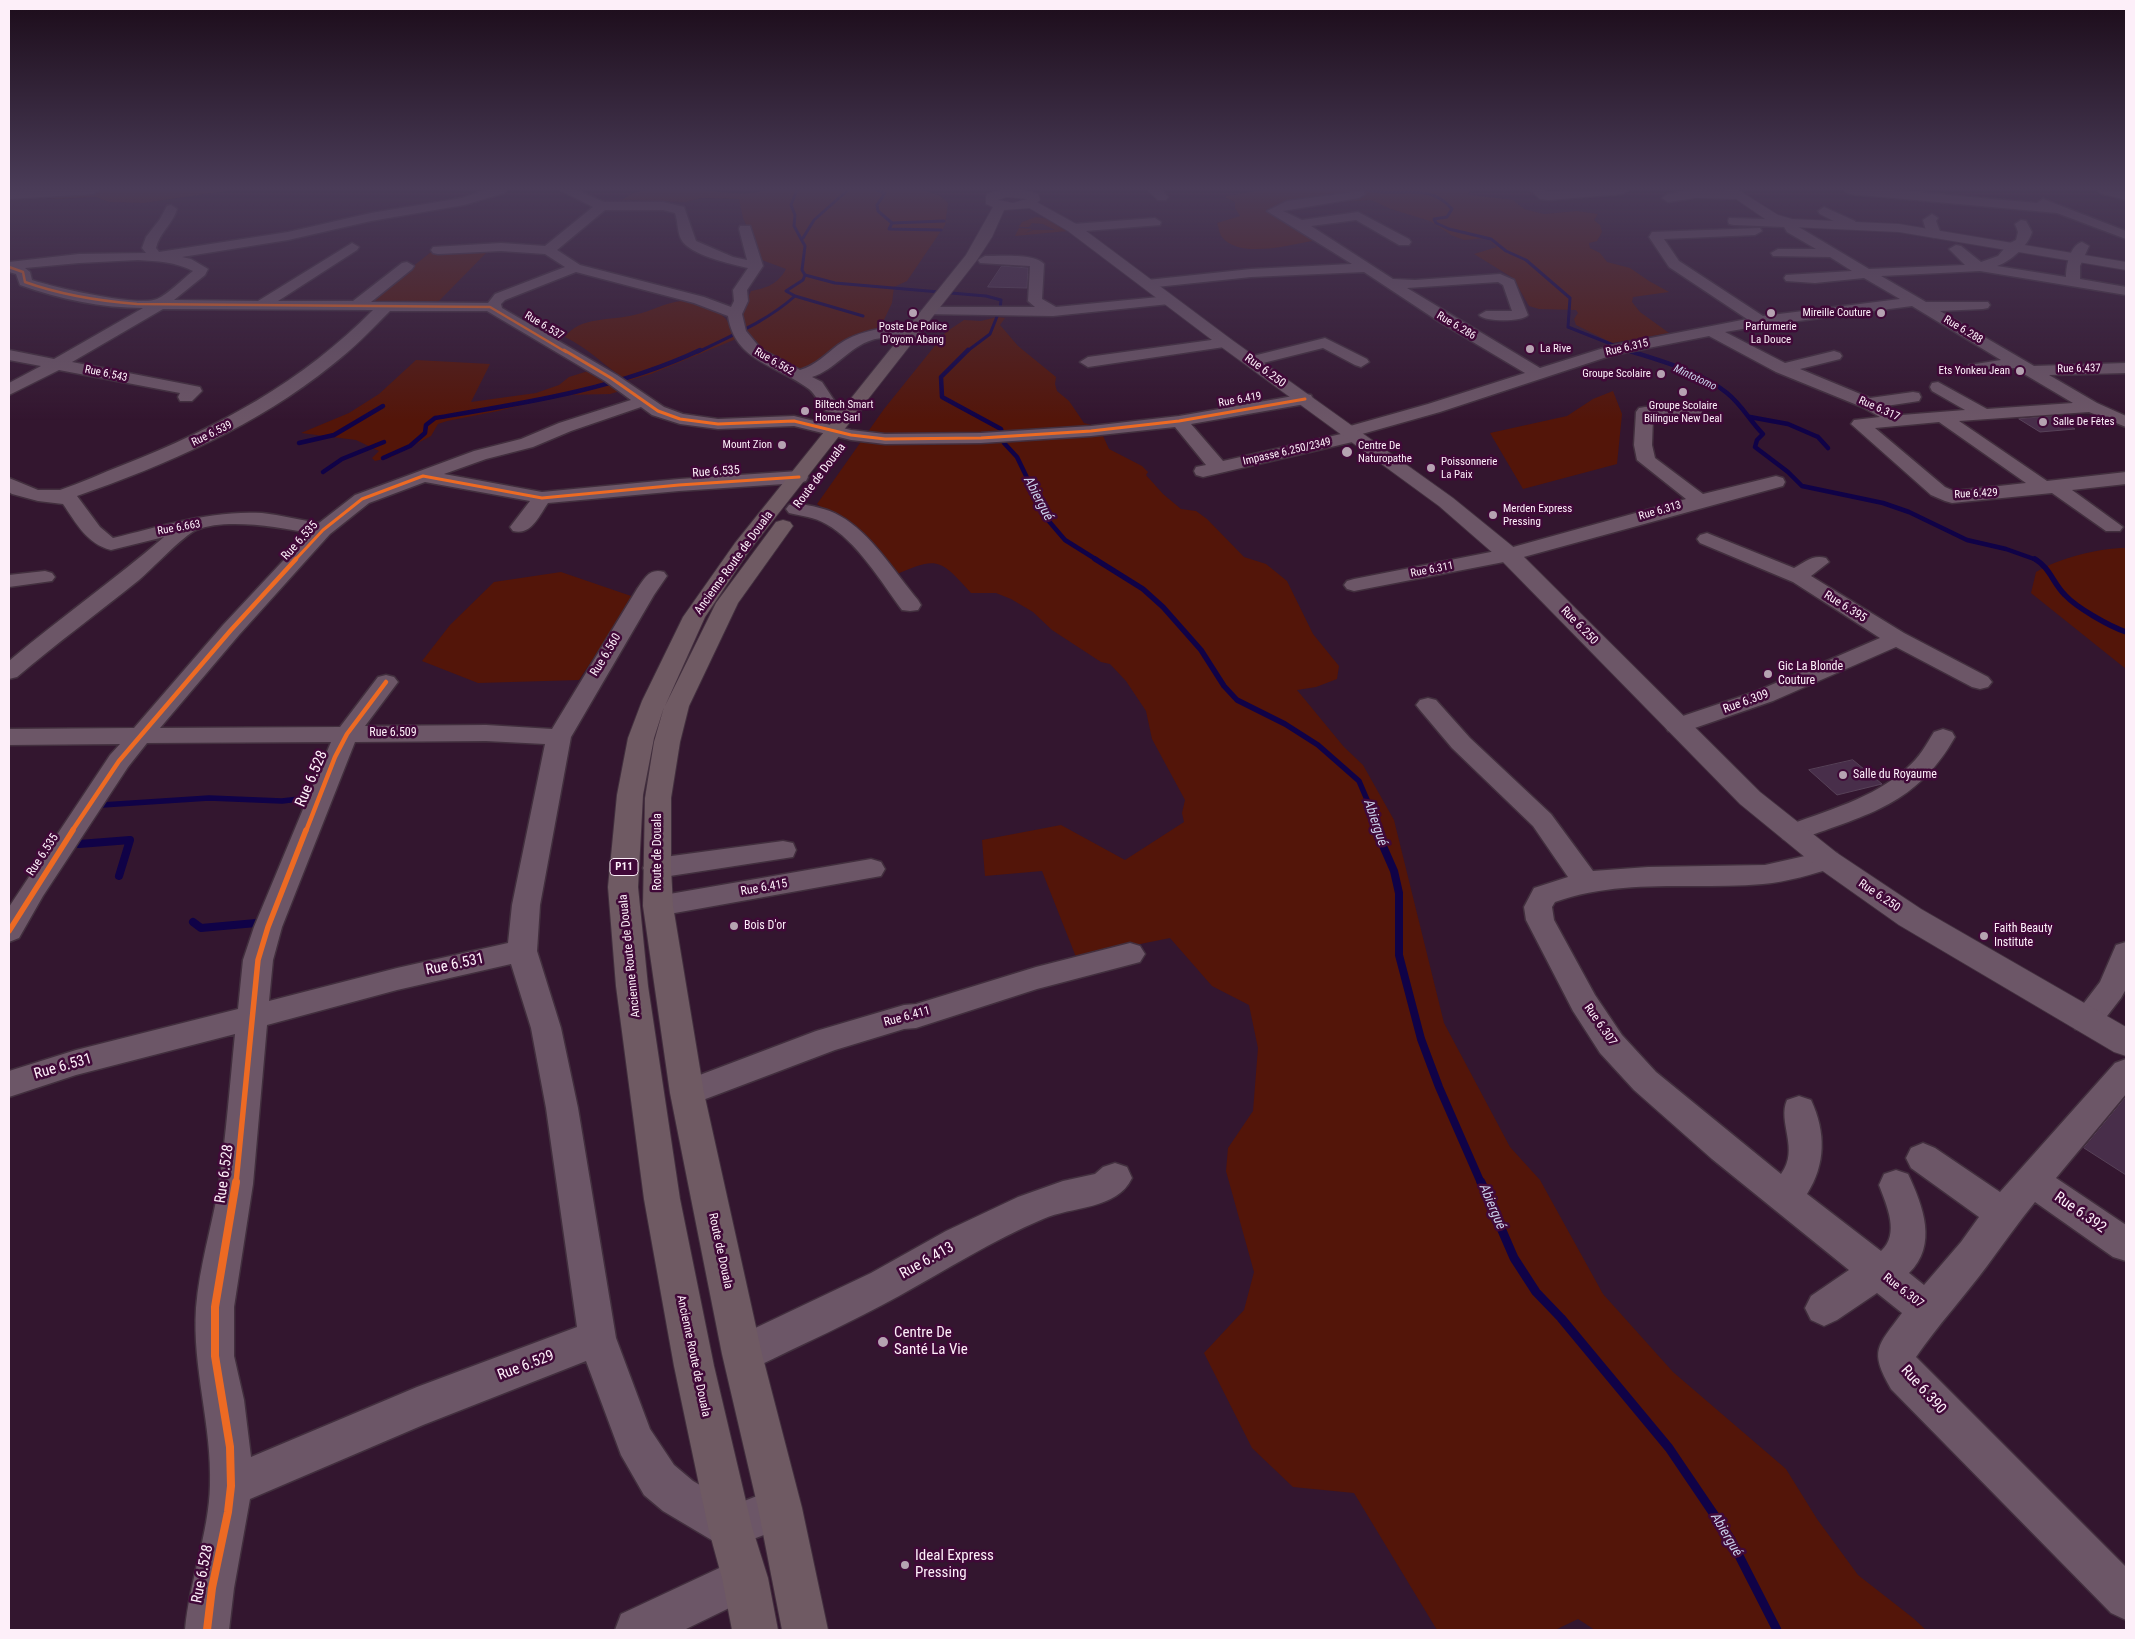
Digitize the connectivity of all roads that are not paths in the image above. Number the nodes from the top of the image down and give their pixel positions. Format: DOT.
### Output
graph roads {
  1 [pos="10,266"];
  2 [pos="197,266"];
  3 [pos="321,266"];
  4 [pos="406,266"];
  5 [pos="756,266"];
  6 [pos="965,266"];
  7 [pos="979,266"];
  8 [pos="1036,266"];
  9 [pos="1124,266"];
  10 [pos="1443,266"];
  11 [pos="1678,266"];
  12 [pos="1854,266"];
  13 [pos="2076,266"];
  14 [pos="2103,266"];
  15 [pos="1980,267"];
  16 [pos="575,268"];
  17 [pos="1364,268"];
  18 [pos="1868,275"];
  19 [pos="2126,275"];
  20 [pos="1790,278"];
  21 [pos="1815,278"];
  22 [pos="1432,282"];
  23 [pos="1388,283"];
  24 [pos="2073,283"];
  25 [pos="1147,284"];
  26 [pos="1888,287"];
  27 [pos="1862,289"];
  28 [pos="1842,291"];
  29 [pos="2126,291"];
  30 [pos="1169,300"];
  31 [pos="159,305"];
  32 [pos="260,305"];
  33 [pos="358,305"];
  34 [pos="1918,305"];
  35 [pos="1983,305"];
  36 [pos="386,306"];
  37 [pos="495,308"];
  38 [pos="1027,308"];
  39 [pos="735,314"];
  40 [pos="1486,315"];
  41 [pos="929,317"];
  42 [pos="1760,321"];
  43 [pos="1711,331"];
  44 [pos="1973,337"];
  45 [pos="2003,339"];
  46 [pos="1226,343"];
  47 [pos="9,355"];
  48 [pos="1834,356"];
  49 [pos="1251,361"];
  50 [pos="1088,362"];
  51 [pos="1361,362"];
  52 [pos="59,363"];
  53 [pos="2024,367"];
  54 [pos="1975,368"];
  55 [pos="2126,368"];
  56 [pos="1782,369"];
  57 [pos="1536,373"];
  58 [pos="799,376"];
  59 [pos="1938,387"];
  60 [pos="9,390"];
  61 [pos="186,397"];
  62 [pos="1913,397"];
  63 [pos="1305,399"];
  64 [pos="643,400"];
  65 [pos="1868,403"];
  66 [pos="2091,407"];
  67 [pos="1694,413"];
  68 [pos="1982,413"];
  69 [pos="1942,417"];
  70 [pos="1899,420"];
  71 [pos="835,421"];
  72 [pos="1179,421"];
  73 [pos="2126,422"];
  74 [pos="1352,434"];
  75 [pos="981,438"];
  76 [pos="422,476"];
  77 [pos="799,477"];
  78 [pos="2126,478"];
  79 [pos="1776,482"];
  80 [pos="10,487"];
  81 [pos="2051,488"];
  82 [pos="56,496"];
  83 [pos="542,498"];
  84 [pos="1700,501"];
  85 [pos="796,509"];
  86 [pos="190,525"];
  87 [pos="520,527"];
  88 [pos="2114,527"];
  89 [pos="323,530"];
  90 [pos="1707,539"];
  91 [pos="1509,555"];
  92 [pos="1819,562"];
  93 [pos="45,576"];
  94 [pos="657,576"];
  95 [pos="1800,578"];
  96 [pos="9,581"];
  97 [pos="1354,585"];
  98 [pos="910,605"];
  99 [pos="1896,638"];
  100 [pos="9,672"];
  101 [pos="386,682"];
  102 [pos="1980,682"];
  103 [pos="1428,705"];
  104 [pos="1677,726"];
  105 [pos="347,734"];
  106 [pos="140,736"];
  107 [pos="9,737"];
  108 [pos="559,737"];
  109 [pos="1944,737"];
  110 [pos="1792,833"];
  111 [pos="783,850"];
  112 [pos="1827,860"];
  113 [pos="657,868"];
  114 [pos="871,869"];
  115 [pos="1587,883"];
  116 [pos="658,906"];
  117 [pos="9,931"];
  118 [pos="522,952"];
  119 [pos="1130,954"];
  120 [pos="2126,954"];
  121 [pos="253,1018"];
  122 [pos="2086,1020"];
  123 [pos="2126,1043"];
  124 [pos="2126,1072"];
  125 [pos="9,1084"];
  126 [pos="687,1093"];
  127 [pos="1799,1110"];
  128 [pos="1923,1158"];
  129 [pos="1115,1178"];
  130 [pos="2033,1181"];
  131 [pos="1896,1185"];
  132 [pos="1783,1196"];
  133 [pos="2003,1214"];
  134 [pos="2126,1245"];
  135 [pos="1878,1271"];
  136 [pos="1824,1308"];
  137 [pos="1927,1310"];
  138 [pos="597,1338"];
  139 [pos="742,1354"];
  140 [pos="231,1486"];
  141 [pos="780,1508"];
  142 [pos="730,1527"];
  143 [pos="746,1578"];
  144 [pos="2126,1598"];
  145 [pos="206,1630"];
  146 [pos="637,1630"];
  147 [pos="755,1630"];
  148 [pos="805,1630"];
  1 -- 31 [label="street"];
  2 -- 31 [label="street"];
  3 -- 32 [label="street"];
  4 -- 33 [label="street"];
  5 -- 39 [label="street"];
  6 -- 41 [label="main road, P11"];
  7 -- 41 [label="main road, Route de Douala / P11"];
  8 -- 38 [label="street"];
  9 -- 25 [label="main road, Rue 6.250"];
  10 -- 22 [label="street"];
  11 -- 42 [label="street"];
  12 -- 18 [label="street, Rue 6.288"];
  13 -- 24 [label="street"];
  14 -- 19 [label="street"];
  15 -- 18 [label="street"];
  15 -- 24 [label="street"];
  16 -- 37 [label="street"];
  16 -- 39 [label="street"];
  17 -- 23 [label="street, Rue 6.286"];
  17 -- 25 [label="street"];
  18 -- 21 [label="street"];
  18 -- 26 [label="street, Rue 6.288"];
  20 -- 21 [label="street"];
  21 -- 28 [label="street"];
  22 -- 23 [label="street"];
  22 -- 40 [label="street"];
  23 -- 57 [label="street, Rue 6.286"];
  24 -- 29 [label="street"];
  25 -- 30 [label="main road, Rue 6.250"];
  26 -- 27 [label="street"];
  26 -- 34 [label="street, Rue 6.288"];
  30 -- 38 [label="street"];
  30 -- 46 [label="main road, Rue 6.250"];
  31 -- 32 [label="street"];
  31 -- 52 [label="street"];
  32 -- 33 [label="street"];
  33 -- 36 [label="street"];
  34 -- 35 [label="street, Rue 6.315"];
  34 -- 42 [label="street, Rue 6.315"];
  34 -- 44 [label="street, Rue 6.288"];
  36 -- 37 [label="street"];
  36 -- 82 [label="street, Rue 6.539"];
  37 -- 64 [label="street, Rue 6.537"];
  38 -- 41 [label="street"];
  39 -- 58 [label="street, Rue 6.562"];
  41 -- 58 [label="street"];
  41 -- 71 [label="main road, Route de Douala / P11"];
  42 -- 43 [label="street, Rue 6.315"];
  43 -- 56 [label="street, Rue 6.317"];
  43 -- 57 [label="street, Rue 6.315"];
  44 -- 45 [label="street"];
  44 -- 53 [label="street, Rue 6.288"];
  46 -- 49 [label="main road, Rue 6.250"];
  46 -- 50 [label="street"];
  47 -- 52 [label="street, Rue 6.543"];
  48 -- 56 [label="street"];
  49 -- 51 [label="street"];
  49 -- 63 [label="main road, Rue 6.250"];
  52 -- 60 [label="street"];
  52 -- 61 [label="street, Rue 6.543"];
  53 -- 54 [label="street, Rue 6.437"];
  53 -- 55 [label="street, Rue 6.437"];
  53 -- 66 [label="street, Rue 6.288"];
  56 -- 65 [label="street, Rue 6.317"];
  57 -- 74 [label="street, Rue 6.315"];
  58 -- 71 [label="street, Rue 6.562"];
  59 -- 68 [label="street"];
  62 -- 65 [label="street"];
  63 -- 72 [label="street, Rue 6.419"];
  63 -- 74 [label="main road, Rue 6.250"];
  64 -- 71 [label="street, Rue 6.537"];
  64 -- 76 [label="street"];
  65 -- 70 [label="street, Rue 6.317"];
  66 -- 68 [label="street, Rue 6.317"];
  66 -- 73 [label="street, Rue 6.288"];
  67 -- 84 [label="street, Rue 6.313"];
  68 -- 69 [label="street, Rue 6.317"];
  69 -- 70 [label="street, Rue 6.317"];
  69 -- 81 [label="street"];
  70 -- 81 [label="street, Rue 6.429"];
  71 -- 75 [label="street, Rue 6.537"];
  71 -- 77 [label="main road, Ancienne Route de Douala / P11"];
  71 -- 85 [label="main road, Route de Douala / P11"];
  72 -- 74 [label="street, Impasse 6.250/2349"];
  72 -- 75 [label="street, Rue 6.419"];
  74 -- 91 [label="main road, Rue 6.250"];
  76 -- 83 [label="street, Rue 6.535"];
  76 -- 89 [label="street, Rue 6.535"];
  77 -- 83 [label="street, Rue 6.535"];
  77 -- 142 [label="main road, Ancienne Route de Douala / P11"];
  78 -- 81 [label="street, Rue 6.429"];
  79 -- 84 [label="street"];
  80 -- 82 [label="street, Rue 6.539"];
  81 -- 88 [label="street"];
  82 -- 86 [label="street, Rue 6.663"];
  83 -- 87 [label="street"];
  84 -- 91 [label="street, Rue 6.313"];
  85 -- 98 [label="street"];
  85 -- 113 [label="main road, Route de Douala / P11"];
  86 -- 89 [label="street, Rue 6.663"];
  86 -- 100 [label="street"];
  89 -- 106 [label="street, Rue 6.535"];
  90 -- 95 [label="street, Rue 6.395"];
  91 -- 97 [label="street, Rue 6.311"];
  91 -- 104 [label="main road, Rue 6.250"];
  92 -- 95 [label="street"];
  93 -- 96 [label="street"];
  94 -- 108 [label="street, Rue 6.560"];
  95 -- 99 [label="street, Rue 6.395"];
  99 -- 102 [label="street, Rue 6.395"];
  99 -- 104 [label="street, Rue 6.309"];
  101 -- 105 [label="street"];
  103 -- 115 [label="street"];
  104 -- 110 [label="main road, Rue 6.250"];
  105 -- 106 [label="street, Rue 6.509"];
  105 -- 108 [label="street, Rue 6.509"];
  105 -- 121 [label="street, Rue 6.528"];
  106 -- 107 [label="street, Rue 6.509"];
  106 -- 117 [label="street, Rue 6.535"];
  108 -- 118 [label="street"];
  109 -- 110 [label="street"];
  110 -- 112 [label="main road, Rue 6.250"];
  111 -- 113 [label="street"];
  112 -- 115 [label="street, Rue 6.307"];
  112 -- 122 [label="main road, Rue 6.250"];
  113 -- 116 [label="main road, Route de Douala / P11"];
  114 -- 116 [label="street, Rue 6.415"];
  115 -- 132 [label="street, Rue 6.307"];
  116 -- 126 [label="main road, Route de Douala / P11"];
  118 -- 121 [label="street, Rue 6.531"];
  118 -- 138 [label="street"];
  119 -- 126 [label="street, Rue 6.411"];
  120 -- 122 [label="street"];
  121 -- 125 [label="street, Rue 6.531"];
  121 -- 140 [label="street, Rue 6.528"];
  122 -- 123 [label="main road, Rue 6.250"];
  124 -- 130 [label="street, Rue 6.390"];
  126 -- 139 [label="main road, Route de Douala / P11"];
  127 -- 132 [label="street"];
  128 -- 133 [label="street"];
  129 -- 139 [label="street, Rue 6.413"];
  130 -- 133 [label="street, Rue 6.390"];
  130 -- 134 [label="street, Rue 6.392"];
  131 -- 135 [label="street"];
  132 -- 135 [label="street, Rue 6.307"];
  133 -- 137 [label="street, Rue 6.390"];
  135 -- 136 [label="street"];
  135 -- 137 [label="street, Rue 6.307"];
  137 -- 144 [label="street, Rue 6.390"];
  138 -- 140 [label="street, Rue 6.529"];
  138 -- 142 [label="street"];
  139 -- 141 [label="main road, Route de Douala / P11"];
  140 -- 145 [label="street, Rue 6.528"];
  141 -- 142 [label="street"];
  141 -- 148 [label="main road, Route de Douala / P11"];
  142 -- 143 [label="main road, Ancienne Route de Douala / P11"];
  143 -- 146 [label="street"];
  143 -- 147 [label="main road, Ancienne Route de Douala / P11"];
}
